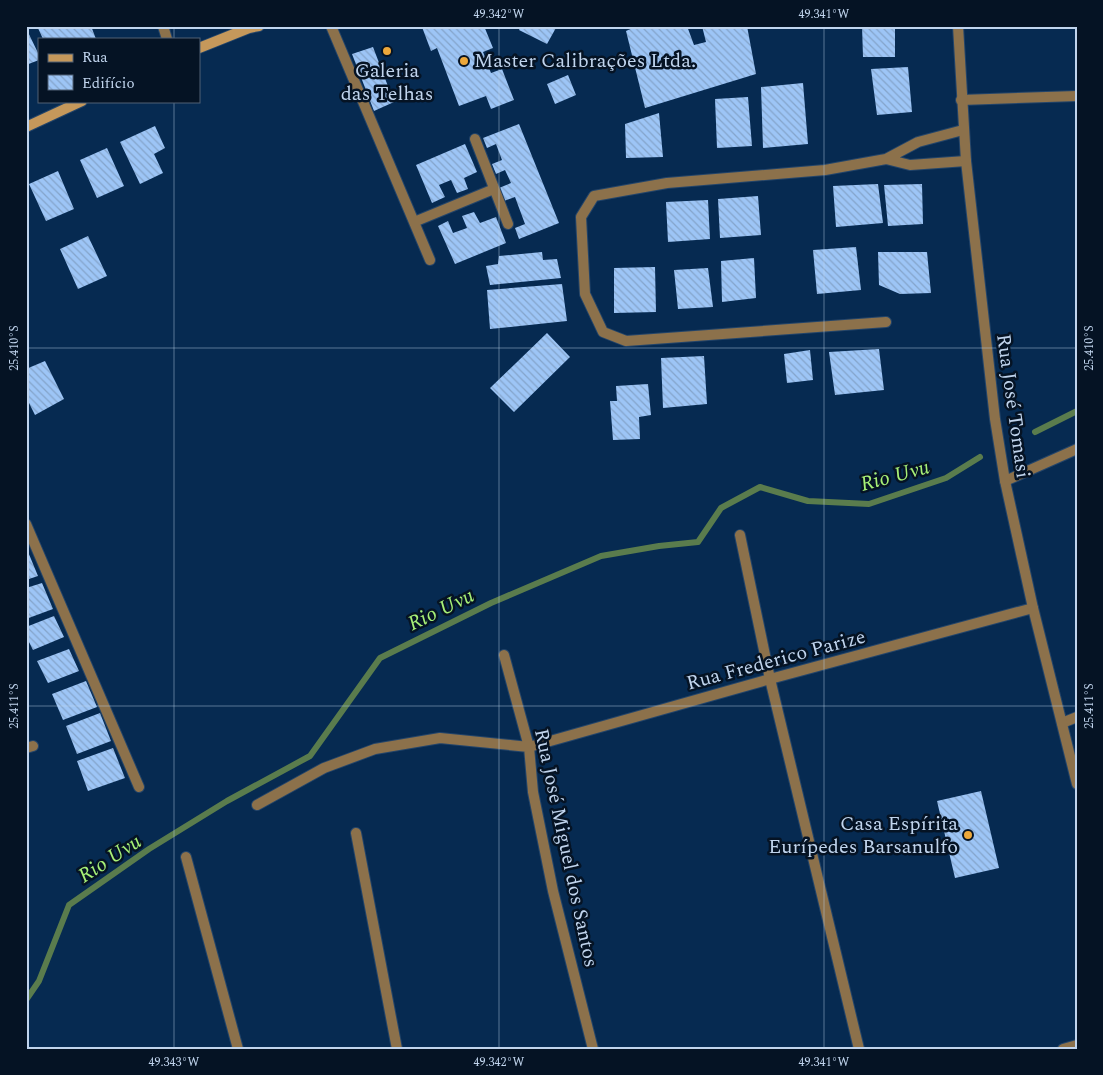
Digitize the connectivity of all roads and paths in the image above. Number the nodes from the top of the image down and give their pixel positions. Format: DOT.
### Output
graph roads {
  1 [pos="163,26"];
  2 [pos="331,26"];
  3 [pos="958,26"];
  4 [pos="252,27"];
  5 [pos="167,38"];
  6 [pos="200,48"];
  7 [pos="1077,96"];
  8 [pos="961,100"];
  9 [pos="80,102"];
  10 [pos="26,127"];
  11 [pos="963,130"];
  12 [pos="475,139"];
  13 [pos="886,159"];
  14 [pos="966,162"];
  15 [pos="494,189"];
  16 [pos="414,222"];
  17 [pos="508,224"];
  18 [pos="430,260"];
  19 [pos="886,322"];
  20 [pos="1077,449"];
  21 [pos="1005,481"];
  22 [pos="26,524"];
  23 [pos="740,536"];
  24 [pos="1033,608"];
  25 [pos="504,655"];
  26 [pos="770,679"];
  27 [pos="1077,717"];
  28 [pos="1062,723"];
  29 [pos="529,747"];
  30 [pos="1077,784"];
  31 [pos="139,788"];
  32 [pos="257,805"];
  33 [pos="356,833"];
  34 [pos="186,857"];
  35 [pos="1077,1046"];
  36 [pos="238,1049"];
  37 [pos="396,1049"];
  38 [pos="592,1049"];
  39 [pos="859,1049"];
  40 [pos="1063,1049"];
  1 -- 5 [label="street"];
  2 -- 16 [label="street"];
  3 -- 8 [label="street, Rua José Tomasi"];
  4 -- 6 [label="main road"];
  7 -- 8 [label="street"];
  8 -- 11 [label="street, Rua José Tomasi"];
  9 -- 10 [label="main road"];
  11 -- 13 [label="street"];
  11 -- 14 [label="street, Rua José Tomasi"];
  12 -- 15 [label="street"];
  13 -- 14 [label="street"];
  13 -- 19 [label="street"];
  14 -- 21 [label="street, Rua José Tomasi"];
  15 -- 16 [label="street"];
  15 -- 17 [label="street"];
  16 -- 18 [label="street"];
  20 -- 21 [label="street"];
  21 -- 24 [label="street, Rua José Tomasi"];
  22 -- 31 [label="street"];
  23 -- 26 [label="street"];
  24 -- 26 [label="street, Rua Frederico Parize"];
  24 -- 28 [label="street, Rua José Tomasi"];
  25 -- 29 [label="street, Rua José Miguel dos Santos"];
  26 -- 29 [label="street, Rua Frederico Parize"];
  26 -- 39 [label="street"];
  27 -- 28 [label="street"];
  28 -- 30 [label="street, Rua José Tomasi"];
  29 -- 32 [label="street"];
  29 -- 38 [label="street, Rua José Miguel dos Santos"];
  33 -- 37 [label="street"];
  34 -- 36 [label="street"];
  35 -- 40 [label="street"];
}
